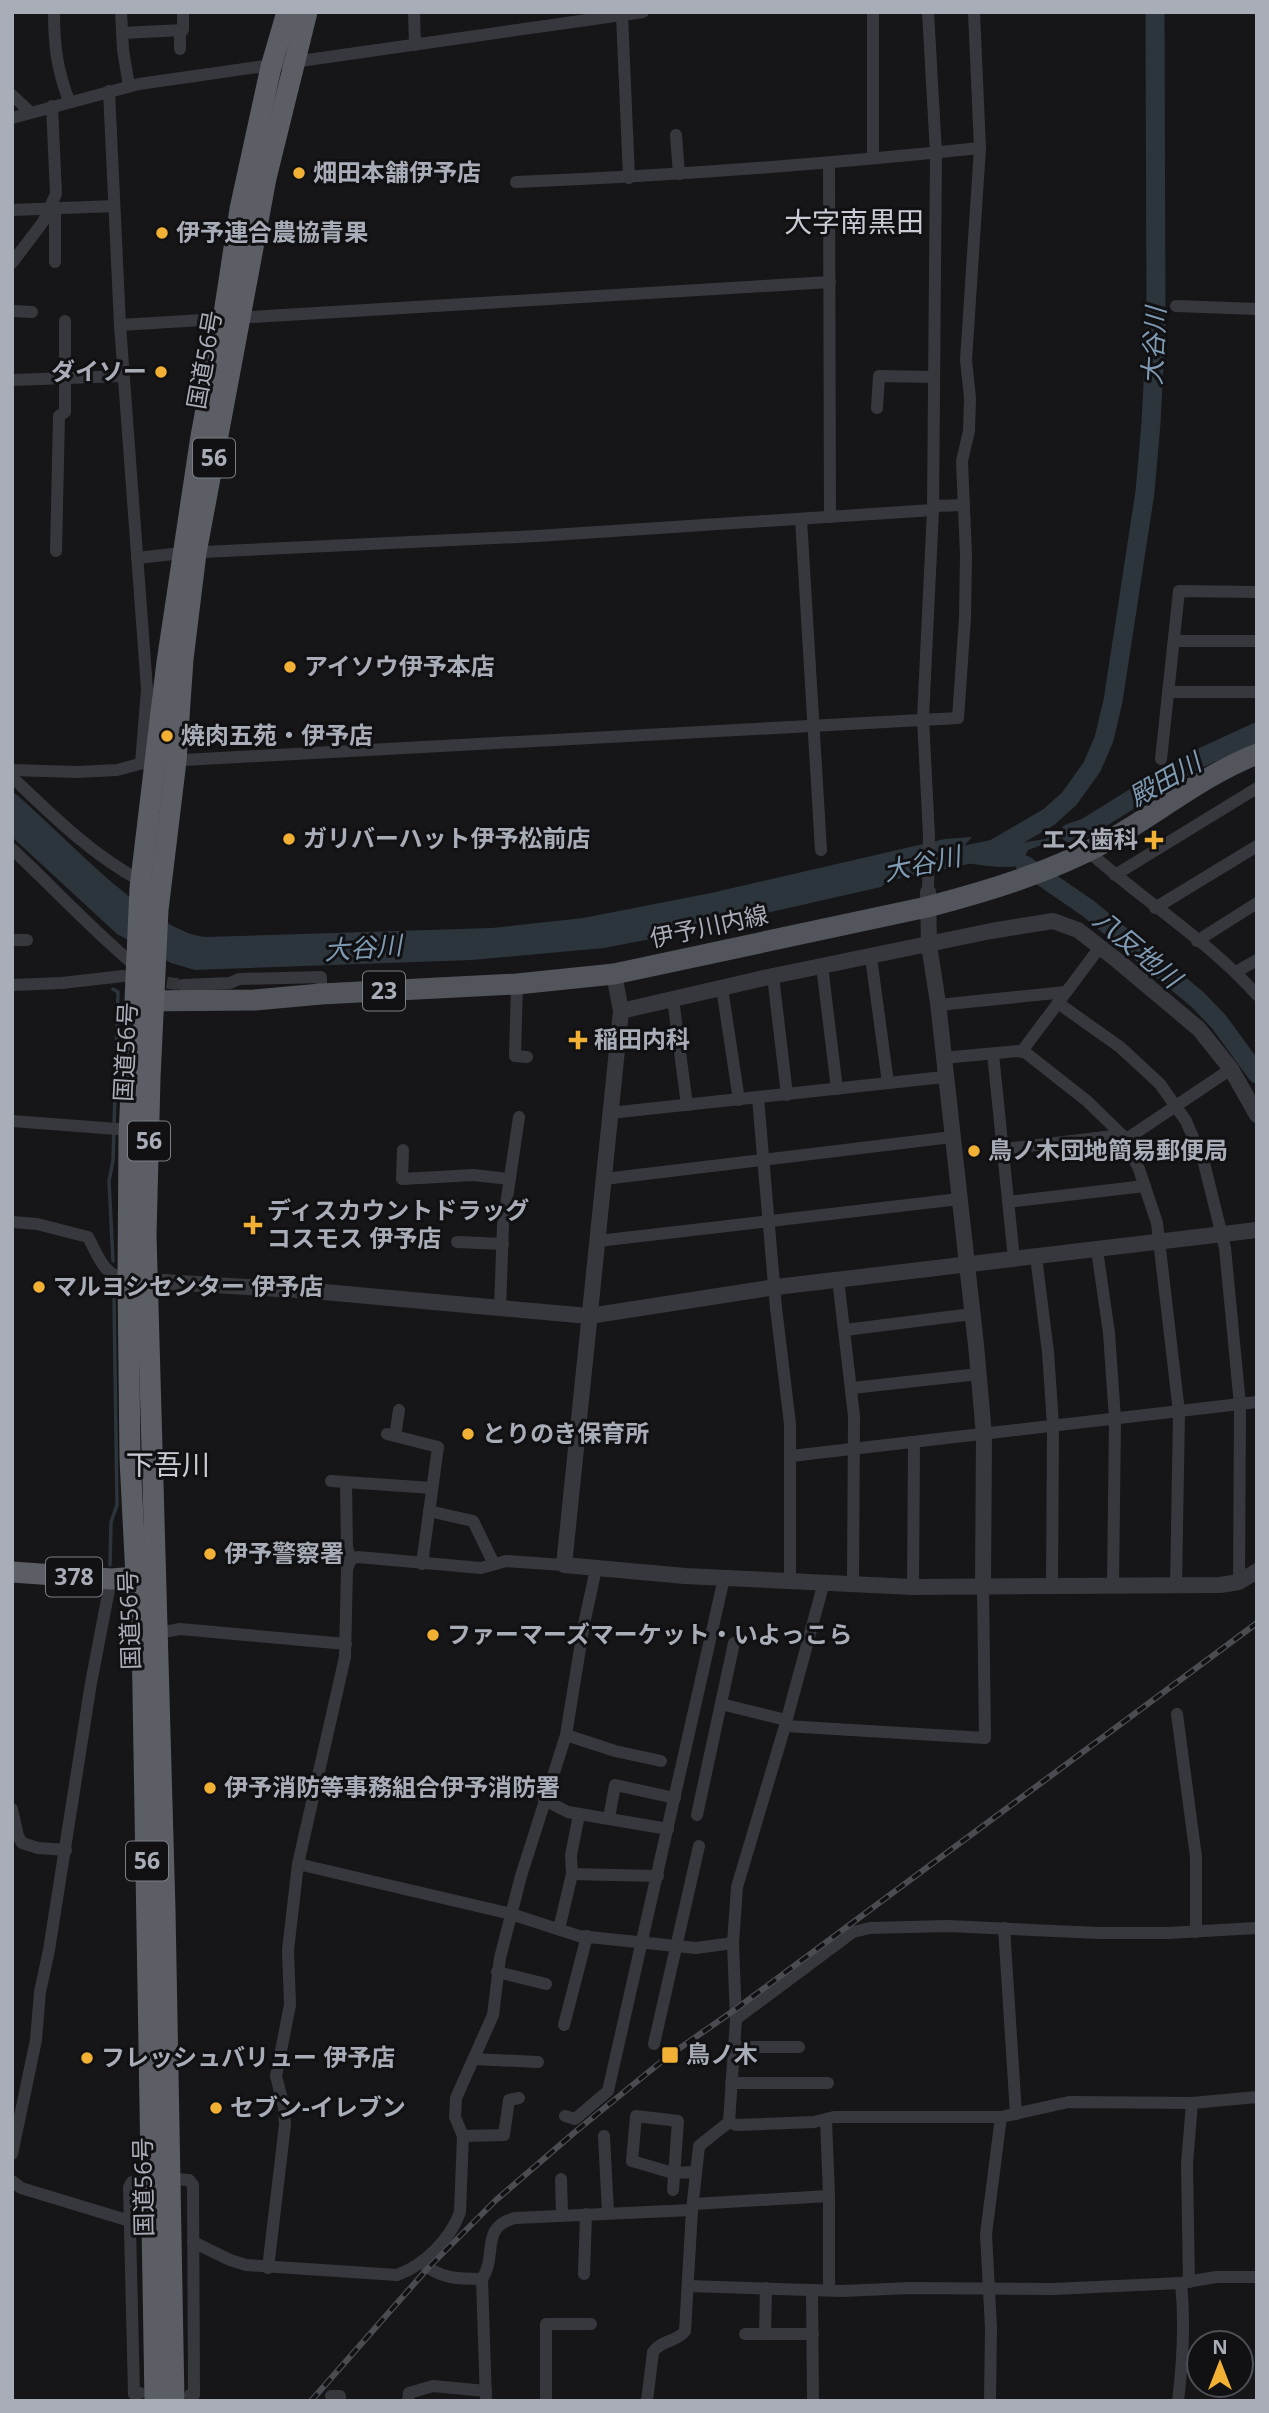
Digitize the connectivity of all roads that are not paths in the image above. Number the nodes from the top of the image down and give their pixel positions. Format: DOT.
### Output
graph roads {
  1 [pos="54,12"];
  2 [pos="121,12"];
  3 [pos="183,12"];
  4 [pos="287,12"];
  5 [pos="307,12"];
  6 [pos="414,12"];
  7 [pos="643,12"];
  8 [pos="873,12"];
  9 [pos="928,12"];
  10 [pos="974,12"];
  11 [pos="622,15"];
  12 [pos="180,30"];
  13 [pos="122,33"];
  14 [pos="415,45"];
  15 [pos="180,49"];
  16 [pos="295,63"];
  17 [pos="271,66"];
  18 [pos="129,86"];
  19 [pos="109,91"];
  20 [pos="12,96"];
  21 [pos="69,101"];
  22 [pos="52,106"];
  23 [pos="29,111"];
  24 [pos="12,118"];
  25 [pos="676,135"];
  26 [pos="980,148"];
  27 [pos="936,153"];
  28 [pos="873,158"];
  29 [pos="829,163"];
  30 [pos="679,174"];
  31 [pos="629,178"];
  32 [pos="516,183"];
  33 [pos="114,206"];
  34 [pos="52,209"];
  35 [pos="12,210"];
  36 [pos="55,262"];
  37 [pos="12,263"];
  38 [pos="830,282"];
  39 [pos="1176,306"];
  40 [pos="1257,309"];
  41 [pos="12,312"];
  42 [pos="32,312"];
  43 [pos="231,319"];
  44 [pos="65,321"];
  45 [pos="120,326"];
  46 [pos="124,376"];
  47 [pos="934,377"];
  48 [pos="65,379"];
  49 [pos="12,380"];
  50 [pos="874,402"];
  51 [pos="964,505"];
  52 [pos="933,508"];
  53 [pos="830,517"];
  54 [pos="801,519"];
  55 [pos="56,551"];
  56 [pos="189,554"];
  57 [pos="137,558"];
  58 [pos="1257,592"];
  59 [pos="1174,641"];
  60 [pos="1257,641"];
  61 [pos="1168,692"];
  62 [pos="1257,692"];
  63 [pos="923,718"];
  64 [pos="813,725"];
  65 [pos="1257,754"];
  66 [pos="1161,759"];
  67 [pos="158,762"];
  68 [pos="12,770"];
  69 [pos="12,777"];
  70 [pos="1257,788"];
  71 [pos="1257,846"];
  72 [pos="12,849"];
  73 [pos="821,850"];
  74 [pos="1088,851"];
  75 [pos="1115,875"];
  76 [pos="140,885"];
  77 [pos="928,900"];
  78 [pos="1257,903"];
  79 [pos="1155,908"];
  80 [pos="12,940"];
  81 [pos="27,940"];
  82 [pos="1196,941"];
  83 [pos="929,945"];
  84 [pos="1100,947"];
  85 [pos="871,957"];
  86 [pos="1257,960"];
  87 [pos="131,965"];
  88 [pos="821,967"];
  89 [pos="1236,972"];
  90 [pos="614,974"];
  91 [pos="773,976"];
  92 [pos="517,984"];
  93 [pos="12,985"];
  94 [pos="183,985"];
  95 [pos="150,988"];
  96 [pos="722,988"];
  97 [pos="321,994"];
  98 [pos="1257,995"];
  99 [pos="1062,997"];
  100 [pos="673,999"];
  101 [pos="938,1005"];
  102 [pos="621,1011"];
  103 [pos="1021,1051"];
  104 [pos="993,1054"];
  105 [pos="527,1057"];
  106 [pos="943,1058"];
  107 [pos="1231,1069"];
  108 [pos="944,1077"];
  109 [pos="888,1083"];
  110 [pos="837,1089"];
  111 [pos="787,1095"];
  112 [pos="758,1098"];
  113 [pos="738,1100"];
  114 [pos="687,1105"];
  115 [pos="1176,1105"];
  116 [pos="610,1113"];
  117 [pos="1257,1115"];
  118 [pos="519,1117"];
  119 [pos="12,1121"];
  120 [pos="130,1130"];
  121 [pos="952,1137"];
  122 [pos="1123,1138"];
  123 [pos="1003,1149"];
  124 [pos="403,1150"];
  125 [pos="764,1161"];
  126 [pos="510,1179"];
  127 [pos="604,1180"];
  128 [pos="1144,1186"];
  129 [pos="959,1199"];
  130 [pos="1008,1202"];
  131 [pos="769,1221"];
  132 [pos="12,1222"];
  133 [pos="1257,1230"];
  134 [pos="1223,1235"];
  135 [pos="598,1241"];
  136 [pos="1160,1241"];
  137 [pos="457,1242"];
  138 [pos="503,1244"];
  139 [pos="1097,1250"];
  140 [pos="1036,1257"];
  141 [pos="1014,1259"];
  142 [pos="966,1264"];
  143 [pos="838,1279"];
  144 [pos="137,1280"];
  145 [pos="776,1287"];
  146 [pos="500,1309"];
  147 [pos="972,1314"];
  148 [pos="589,1316"];
  149 [pos="845,1330"];
  150 [pos="979,1374"];
  151 [pos="852,1388"];
  152 [pos="1257,1402"];
  153 [pos="1240,1405"];
  154 [pos="399,1410"];
  155 [pos="1179,1412"];
  156 [pos="1115,1419"];
  157 [pos="1054,1425"];
  158 [pos="984,1435"];
  159 [pos="914,1443"];
  160 [pos="854,1450"];
  161 [pos="791,1456"];
  162 [pos="331,1481"];
  163 [pos="346,1482"];
  164 [pos="432,1488"];
  165 [pos="429,1511"];
  166 [pos="351,1559"];
  167 [pos="422,1564"];
  168 [pos="494,1564"];
  169 [pos="564,1565"];
  170 [pos="596,1569"];
  171 [pos="1257,1571"];
  172 [pos="12,1573"];
  173 [pos="146,1576"];
  174 [pos="724,1578"];
  175 [pos="111,1579"];
  176 [pos="790,1581"];
  177 [pos="824,1582"];
  178 [pos="1239,1582"];
  179 [pos="853,1583"];
  180 [pos="1113,1586"];
  181 [pos="913,1587"];
  182 [pos="1052,1587"];
  183 [pos="1176,1587"];
  184 [pos="983,1588"];
  185 [pos="150,1634"];
  186 [pos="734,1643"];
  187 [pos="346,1644"];
  188 [pos="721,1704"];
  189 [pos="1177,1714"];
  190 [pos="785,1723"];
  191 [pos="566,1735"];
  192 [pos="661,1761"];
  193 [pos="675,1798"];
  194 [pos="544,1800"];
  195 [pos="12,1809"];
  196 [pos="579,1815"];
  197 [pos="697,1815"];
  198 [pos="609,1818"];
  199 [pos="668,1829"];
  200 [pos="699,1846"];
  201 [pos="66,1850"];
  202 [pos="298,1864"];
  203 [pos="572,1874"];
  204 [pos="658,1876"];
  205 [pos="511,1914"];
  206 [pos="1004,1928"];
  207 [pos="1257,1928"];
  208 [pos="559,1929"];
  209 [pos="1196,1931"];
  210 [pos="587,1936"];
  211 [pos="643,1942"];
  212 [pos="733,1943"];
  213 [pos="677,1946"];
  214 [pos="497,1972"];
  215 [pos="546,1984"];
  216 [pos="736,2018"];
  217 [pos="564,2025"];
  218 [pos="654,2044"];
  219 [pos="734,2048"];
  220 [pos="799,2048"];
  221 [pos="474,2059"];
  222 [pos="538,2063"];
  223 [pos="731,2083"];
  224 [pos="828,2083"];
  225 [pos="1257,2097"];
  226 [pos="519,2098"];
  227 [pos="1192,2103"];
  228 [pos="1016,2114"];
  229 [pos="565,2116"];
  230 [pos="1001,2117"];
  231 [pos="826,2120"];
  232 [pos="729,2122"];
  233 [pos="463,2136"];
  234 [pos="604,2136"];
  235 [pos="12,2154"];
  236 [pos="695,2172"];
  237 [pos="673,2173"];
  238 [pos="161,2179"];
  239 [pos="561,2179"];
  240 [pos="12,2181"];
  241 [pos="673,2190"];
  242 [pos="829,2196"];
  243 [pos="693,2207"];
  244 [pos="608,2213"];
  245 [pos="586,2214"];
  246 [pos="562,2215"];
  247 [pos="130,2221"];
  248 [pos="193,2242"];
  249 [pos="421,2262"];
  250 [pos="268,2268"];
  251 [pos="584,2274"];
  252 [pos="1257,2277"];
  253 [pos="482,2279"];
  254 [pos="1185,2282"];
  255 [pos="688,2286"];
  256 [pos="766,2288"];
  257 [pos="988,2288"];
  258 [pos="812,2290"];
  259 [pos="829,2290"];
  260 [pos="591,2324"];
  261 [pos="745,2334"];
  262 [pos="765,2334"];
  263 [pos="813,2334"];
  264 [pos="486,2396"];
  265 [pos="141,2397"];
  266 [pos="188,2398"];
  267 [pos="408,2401"];
  268 [pos="545,2401"];
  269 [pos="647,2401"];
  270 [pos="813,2401"];
  271 [pos="990,2401"];
  272 [pos="1178,2401"];
  1 -- 21 [label="street"];
  2 -- 13 [label="street"];
  3 -- 12 [label="street"];
  4 -- 17 [label="highway, 国道56号 / 56"];
  5 -- 16 [label="highway, 国道56号 / 56"];
  6 -- 14 [label="street"];
  7 -- 11 [label="street"];
  8 -- 28 [label="street"];
  9 -- 27 [label="street"];
  10 -- 26 [label="street"];
  11 -- 14 [label="street"];
  11 -- 31 [label="street"];
  12 -- 13 [label="street"];
  12 -- 15 [label="street"];
  13 -- 18 [label="street"];
  14 -- 16 [label="street"];
  16 -- 17 [label="street"];
  16 -- 43 [label="highway, 国道56号 / 56"];
  17 -- 18 [label="street"];
  17 -- 43 [label="highway, 国道56号 / 56"];
  18 -- 19 [label="street"];
  19 -- 21 [label="street"];
  19 -- 33 [label="street"];
  20 -- 23 [label="street"];
  21 -- 22 [label="street"];
  22 -- 23 [label="street"];
  22 -- 34 [label="street"];
  23 -- 24 [label="street"];
  25 -- 30 [label="street"];
  26 -- 27 [label="street"];
  26 -- 51 [label="street"];
  27 -- 28 [label="street"];
  27 -- 47 [label="street"];
  28 -- 29 [label="street"];
  29 -- 30 [label="street"];
  29 -- 38 [label="street"];
  30 -- 31 [label="street"];
  31 -- 32 [label="street"];
  33 -- 34 [label="street"];
  33 -- 45 [label="street"];
  34 -- 35 [label="street"];
  34 -- 36 [label="street"];
  34 -- 37 [label="street"];
  38 -- 43 [label="street"];
  38 -- 53 [label="street"];
  39 -- 40 [label="street"];
  41 -- 42 [label="street"];
  43 -- 45 [label="street"];
  43 -- 56 [label="highway, 国道56号 / 56"];
  44 -- 48 [label="street"];
  45 -- 46 [label="street"];
  46 -- 48 [label="street"];
  46 -- 57 [label="street"];
  47 -- 50 [label="street"];
  47 -- 52 [label="street"];
  48 -- 49 [label="street"];
  48 -- 55 [label="street"];
  51 -- 52 [label="street"];
  51 -- 63 [label="street"];
  52 -- 53 [label="street"];
  52 -- 63 [label="street"];
  53 -- 54 [label="street"];
  54 -- 56 [label="street"];
  54 -- 64 [label="street"];
  56 -- 57 [label="street"];
  56 -- 67 [label="highway, 国道56号 / 56"];
  57 -- 67 [label="street"];
  58 -- 59 [label="street"];
  59 -- 60 [label="street"];
  59 -- 61 [label="street"];
  61 -- 62 [label="street"];
  61 -- 66 [label="street"];
  63 -- 64 [label="street"];
  63 -- 77 [label="street"];
  64 -- 67 [label="street"];
  64 -- 73 [label="street"];
  65 -- 74 [label="main road, 伊予川内線 / 23"];
  67 -- 68 [label="street"];
  67 -- 76 [label="highway, 国道56号 / 56"];
  67 -- 95 [label="highway, 国道56号 / 56"];
  69 -- 76 [label="street"];
  70 -- 75 [label="street"];
  71 -- 79 [label="street"];
  72 -- 87 [label="street"];
  74 -- 75 [label="street"];
  74 -- 77 [label="main road, 伊予川内線 / 23"];
  75 -- 79 [label="street"];
  76 -- 87 [label="highway, 国道56号 / 56"];
  77 -- 83 [label="street"];
  77 -- 90 [label="main road, 伊予川内線 / 23"];
  78 -- 82 [label="street"];
  79 -- 82 [label="street"];
  80 -- 81 [label="street"];
  82 -- 89 [label="street"];
  83 -- 84 [label="street"];
  83 -- 85 [label="street"];
  83 -- 101 [label="street"];
  84 -- 99 [label="street"];
  84 -- 107 [label="street"];
  85 -- 88 [label="street"];
  85 -- 109 [label="street"];
  86 -- 89 [label="street"];
  87 -- 93 [label="street"];
  87 -- 95 [label="highway, 国道56号 / 56"];
  88 -- 91 [label="street"];
  88 -- 110 [label="street"];
  89 -- 98 [label="street"];
  90 -- 92 [label="main road, 伊予川内線 / 23"];
  90 -- 102 [label="street"];
  91 -- 96 [label="street"];
  91 -- 111 [label="street"];
  92 -- 97 [label="main road, 伊予川内線 / 23"];
  92 -- 105 [label="street"];
  94 -- 97 [label="street"];
  95 -- 97 [label="main road, 伊予川内線 / 23"];
  95 -- 120 [label="highway, 国道56号 / 56"];
  95 -- 144 [label="highway, 国道56号 / 56"];
  96 -- 100 [label="street"];
  96 -- 113 [label="street"];
  99 -- 101 [label="street"];
  99 -- 103 [label="street"];
  99 -- 115 [label="street"];
  100 -- 102 [label="street"];
  100 -- 114 [label="street"];
  101 -- 106 [label="street"];
  102 -- 116 [label="street"];
  103 -- 104 [label="street"];
  103 -- 122 [label="street"];
  104 -- 106 [label="street"];
  104 -- 123 [label="street"];
  106 -- 108 [label="street"];
  107 -- 115 [label="street"];
  107 -- 117 [label="street"];
  108 -- 109 [label="street"];
  108 -- 121 [label="street"];
  109 -- 110 [label="street"];
  110 -- 111 [label="street"];
  111 -- 112 [label="street"];
  112 -- 113 [label="street"];
  112 -- 125 [label="street"];
  113 -- 114 [label="street"];
  114 -- 116 [label="street"];
  115 -- 122 [label="street"];
  115 -- 134 [label="street"];
  116 -- 127 [label="street"];
  118 -- 126 [label="street"];
  119 -- 120 [label="street"];
  120 -- 144 [label="highway, 国道56号 / 56"];
  121 -- 125 [label="street"];
  121 -- 129 [label="street"];
  122 -- 123 [label="street"];
  122 -- 128 [label="street"];
  123 -- 130 [label="street"];
  124 -- 126 [label="street"];
  125 -- 127 [label="street"];
  125 -- 131 [label="street"];
  126 -- 138 [label="street"];
  127 -- 135 [label="street"];
  128 -- 130 [label="street"];
  128 -- 136 [label="street"];
  129 -- 131 [label="street"];
  129 -- 142 [label="street"];
  130 -- 141 [label="street"];
  131 -- 135 [label="street"];
  131 -- 145 [label="street"];
  132 -- 144 [label="street"];
  133 -- 134 [label="street"];
  134 -- 136 [label="street"];
  134 -- 153 [label="street"];
  135 -- 148 [label="street"];
  136 -- 139 [label="street"];
  136 -- 155 [label="street"];
  137 -- 138 [label="street"];
  138 -- 146 [label="street"];
  139 -- 140 [label="street"];
  139 -- 156 [label="street"];
  140 -- 141 [label="street"];
  140 -- 157 [label="street"];
  141 -- 142 [label="street"];
  142 -- 143 [label="street"];
  142 -- 147 [label="street"];
  143 -- 145 [label="street"];
  143 -- 149 [label="street"];
  144 -- 146 [label="street"];
  144 -- 173 [label="highway, 国道56号 / 56"];
  145 -- 148 [label="street"];
  145 -- 161 [label="street"];
  146 -- 148 [label="street"];
  147 -- 149 [label="street"];
  147 -- 150 [label="street"];
  148 -- 169 [label="street"];
  149 -- 151 [label="street"];
  150 -- 151 [label="street"];
  150 -- 158 [label="street"];
  151 -- 160 [label="street"];
  152 -- 153 [label="street"];
  153 -- 155 [label="street"];
  153 -- 178 [label="street"];
  154 -- 164 [label="street"];
  155 -- 156 [label="street"];
  155 -- 183 [label="street"];
  156 -- 157 [label="street"];
  156 -- 180 [label="street"];
  157 -- 158 [label="street"];
  157 -- 182 [label="street"];
  158 -- 159 [label="street"];
  158 -- 184 [label="street"];
  159 -- 160 [label="street"];
  159 -- 181 [label="street"];
  160 -- 161 [label="street"];
  160 -- 179 [label="street"];
  161 -- 176 [label="street"];
  162 -- 163 [label="street"];
  163 -- 164 [label="street"];
  163 -- 166 [label="street"];
  164 -- 165 [label="street"];
  165 -- 167 [label="street"];
  165 -- 168 [label="street"];
  166 -- 167 [label="street"];
  166 -- 187 [label="street"];
  167 -- 168 [label="street"];
  168 -- 169 [label="street"];
  169 -- 170 [label="street"];
  170 -- 174 [label="street"];
  170 -- 191 [label="street"];
  171 -- 178 [label="street"];
  172 -- 175 [label="highway, 378"];
  173 -- 175 [label="highway, 378"];
  173 -- 185 [label="highway, 国道56号 / 56"];
  174 -- 176 [label="street"];
  174 -- 193 [label="street"];
  175 -- 201 [label="street"];
  176 -- 177 [label="street"];
  177 -- 179 [label="street"];
  177 -- 190 [label="street"];
  178 -- 183 [label="street"];
  179 -- 181 [label="street"];
  180 -- 182 [label="street"];
  180 -- 183 [label="street"];
  181 -- 184 [label="street"];
  182 -- 184 [label="street"];
  184 -- 190 [label="street"];
  185 -- 187 [label="street"];
  185 -- 238 [label="highway, 国道56号 / 56"];
  186 -- 188 [label="street"];
  187 -- 202 [label="street"];
  188 -- 190 [label="street"];
  188 -- 197 [label="street"];
  189 -- 209 [label="street"];
  190 -- 212 [label="street"];
  191 -- 192 [label="street"];
  191 -- 194 [label="street"];
  193 -- 198 [label="street"];
  193 -- 199 [label="street"];
  194 -- 196 [label="street"];
  194 -- 205 [label="street"];
  195 -- 201 [label="street"];
  196 -- 198 [label="street"];
  196 -- 203 [label="street"];
  198 -- 199 [label="street"];
  199 -- 204 [label="street"];
  200 -- 213 [label="street"];
  201 -- 235 [label="street"];
  202 -- 205 [label="street"];
  202 -- 250 [label="street"];
  203 -- 204 [label="street"];
  203 -- 208 [label="street"];
  204 -- 211 [label="street"];
  205 -- 208 [label="street"];
  205 -- 214 [label="street"];
  206 -- 209 [label="street"];
  206 -- 216 [label="street"];
  206 -- 228 [label="street"];
  207 -- 209 [label="street"];
  208 -- 210 [label="street"];
  210 -- 211 [label="street"];
  210 -- 217 [label="street"];
  211 -- 213 [label="street"];
  211 -- 229 [label="street"];
  212 -- 213 [label="street"];
  212 -- 216 [label="street"];
  213 -- 218 [label="street"];
  214 -- 215 [label="street"];
  214 -- 221 [label="street"];
  216 -- 219 [label="street"];
  219 -- 220 [label="street"];
  219 -- 223 [label="street"];
  221 -- 222 [label="street"];
  221 -- 233 [label="street"];
  223 -- 224 [label="street"];
  223 -- 232 [label="street"];
  225 -- 227 [label="street"];
  226 -- 233 [label="street"];
  227 -- 228 [label="street"];
  227 -- 254 [label="street"];
  228 -- 230 [label="street"];
  230 -- 231 [label="street"];
  230 -- 257 [label="street"];
  231 -- 232 [label="street"];
  231 -- 242 [label="street"];
  232 -- 236 [label="street"];
  233 -- 249 [label="street"];
  234 -- 244 [label="street"];
  236 -- 237 [label="street"];
  236 -- 243 [label="street"];
  237 -- 237 [label="street"];
  237 -- 241 [label="street"];
  238 -- 247 [label="street"];
  238 -- 248 [label="street"];
  238 -- 265 [label="highway, 国道56号 / 56"];
  238 -- 266 [label="highway, 国道56号 / 56"];
  239 -- 246 [label="street"];
  240 -- 247 [label="street"];
  242 -- 243 [label="street"];
  242 -- 259 [label="street"];
  243 -- 244 [label="street"];
  243 -- 255 [label="street"];
  244 -- 245 [label="street"];
  245 -- 246 [label="street"];
  245 -- 251 [label="street"];
  246 -- 253 [label="street"];
  247 -- 265 [label="street"];
  248 -- 250 [label="street"];
  248 -- 266 [label="street"];
  249 -- 250 [label="street"];
  249 -- 253 [label="street"];
  252 -- 254 [label="street"];
  253 -- 264 [label="street"];
  254 -- 257 [label="street"];
  254 -- 272 [label="street"];
  255 -- 256 [label="street"];
  255 -- 269 [label="street"];
  256 -- 258 [label="street"];
  256 -- 262 [label="street"];
  257 -- 259 [label="street"];
  257 -- 271 [label="street"];
  258 -- 259 [label="street"];
  258 -- 263 [label="street"];
  260 -- 268 [label="street"];
  261 -- 262 [label="street"];
  262 -- 263 [label="street"];
  263 -- 270 [label="street"];
  264 -- 267 [label="street"];
}
